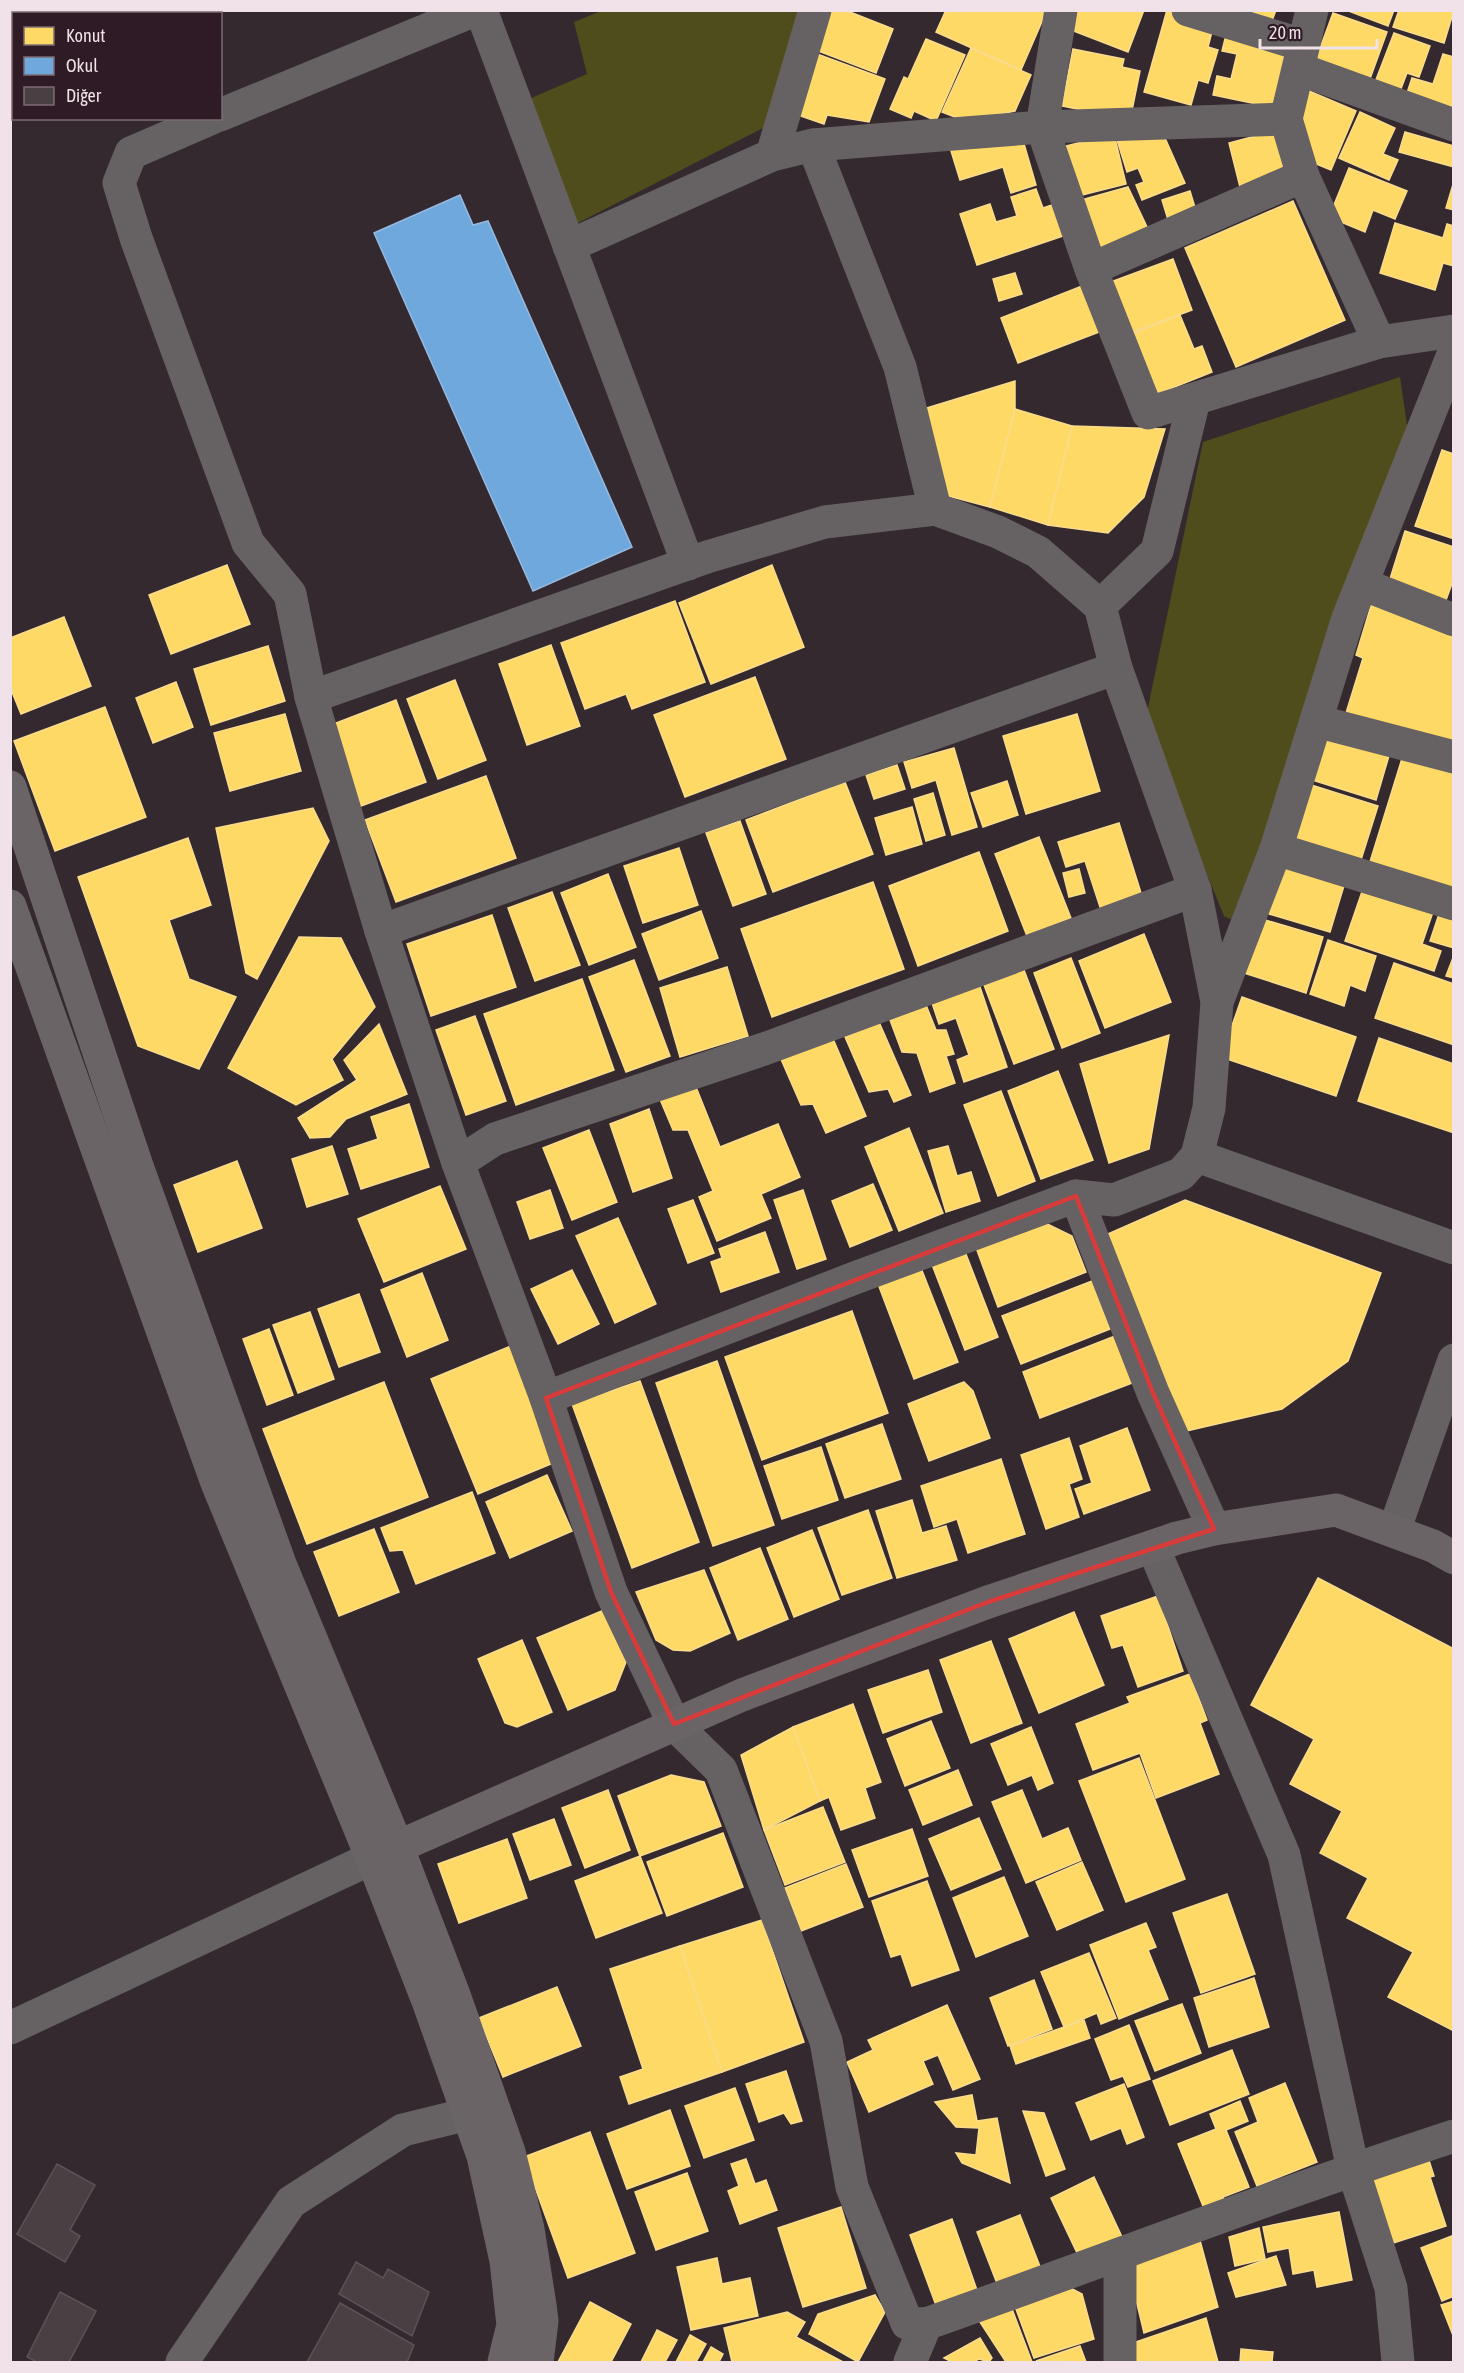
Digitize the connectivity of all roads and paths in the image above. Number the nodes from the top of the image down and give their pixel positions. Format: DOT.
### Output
graph roads {
  1 [pos="475,10"];
  2 [pos="481,10"];
  3 [pos="815,10"];
  4 [pos="1061,10"];
  5 [pos="1188,10"];
  6 [pos="1312,10"];
  7 [pos="1301,57"];
  8 [pos="222,114"];
  9 [pos="1286,119"];
  10 [pos="207,120"];
  11 [pos="1454,124"];
  12 [pos="1042,127"];
  13 [pos="813,145"];
  14 [pos="772,155"];
  15 [pos="1303,176"];
  16 [pos="569,246"];
  17 [pos="1091,269"];
  18 [pos="1454,331"];
  19 [pos="1379,342"];
  20 [pos="1454,352"];
  21 [pos="1194,399"];
  22 [pos="935,509"];
  23 [pos="688,564"];
  24 [pos="1362,584"];
  25 [pos="1100,606"];
  26 [pos="1454,620"];
  27 [pos="1116,668"];
  28 [pos="311,696"];
  29 [pos="1316,721"];
  30 [pos="1454,757"];
  31 [pos="10,787"];
  32 [pos="1276,849"];
  33 [pos="1195,890"];
  34 [pos="1454,904"];
  35 [pos="10,906"];
  36 [pos="381,931"];
  37 [pos="1217,1002"];
  38 [pos="1197,1156"];
  39 [pos="458,1163"];
  40 [pos="1076,1196"];
  41 [pos="1454,1248"];
  42 [pos="1454,1360"];
  43 [pos="546,1398"];
  44 [pos="1214,1529"];
  45 [pos="1394,1531"];
  46 [pos="1153,1547"];
  47 [pos="1454,1558"];
  48 [pos="674,1724"];
  49 [pos="385,1852"];
  50 [pos="10,2028"];
  51 [pos="468,2114"];
  52 [pos="1454,2136"];
  53 [pos="1353,2169"];
  54 [pos="1120,2254"];
  55 [pos="926,2324"];
  56 [pos="182,2362"];
  57 [pos="504,2362"];
  58 [pos="537,2362"];
  59 [pos="910,2362"];
  60 [pos="1120,2362"];
  61 [pos="1398,2362"];
  1 -- 8 [label="street"];
  2 -- 16 [label="street"];
  3 -- 14 [label="street"];
  4 -- 12 [label="street"];
  5 -- 7 [label="street"];
  6 -- 7 [label="street"];
  7 -- 9 [label="street"];
  7 -- 11 [label="street"];
  9 -- 12 [label="street"];
  9 -- 15 [label="street"];
  10 -- 28 [label="street"];
  12 -- 13 [label="street"];
  12 -- 17 [label="street"];
  13 -- 14 [label="street"];
  13 -- 22 [label="street"];
  14 -- 16 [label="street"];
  15 -- 17 [label="street"];
  15 -- 19 [label="street"];
  16 -- 23 [label="street"];
  17 -- 21 [label="street"];
  18 -- 19 [label="street"];
  19 -- 21 [label="street"];
  20 -- 24 [label="street"];
  21 -- 25 [label="street"];
  22 -- 23 [label="street"];
  22 -- 25 [label="street"];
  23 -- 28 [label="street"];
  24 -- 26 [label="street"];
  24 -- 29 [label="street"];
  25 -- 27 [label="street"];
  27 -- 33 [label="street"];
  27 -- 36 [label="street"];
  28 -- 36 [label="street"];
  29 -- 30 [label="street"];
  29 -- 32 [label="street"];
  31 -- 49 [label="main road"];
  32 -- 34 [label="street"];
  32 -- 37 [label="street"];
  33 -- 37 [label="street"];
  33 -- 39 [label="street"];
  35 -- 49 [label="main road"];
  36 -- 39 [label="street"];
  37 -- 38 [label="street"];
  38 -- 40 [label="street"];
  38 -- 41 [label="street"];
  39 -- 43 [label="street"];
  40 -- 43 [label="street"];
  40 -- 44 [label="street"];
  42 -- 45 [label="street"];
  43 -- 48 [label="street"];
  44 -- 45 [label="main road"];
  44 -- 46 [label="main road"];
  45 -- 47 [label="main road"];
  46 -- 48 [label="main road"];
  46 -- 53 [label="street"];
  48 -- 49 [label="main road"];
  48 -- 55 [label="street"];
  49 -- 50 [label="street"];
  49 -- 51 [label="main road"];
  49 -- 58 [label="main road"];
  51 -- 56 [label="street"];
  51 -- 57 [label="main road"];
  52 -- 53 [label="street"];
  53 -- 54 [label="street"];
  53 -- 61 [label="street"];
  54 -- 55 [label="street"];
  54 -- 60 [label="street"];
  55 -- 59 [label="street"];
}
